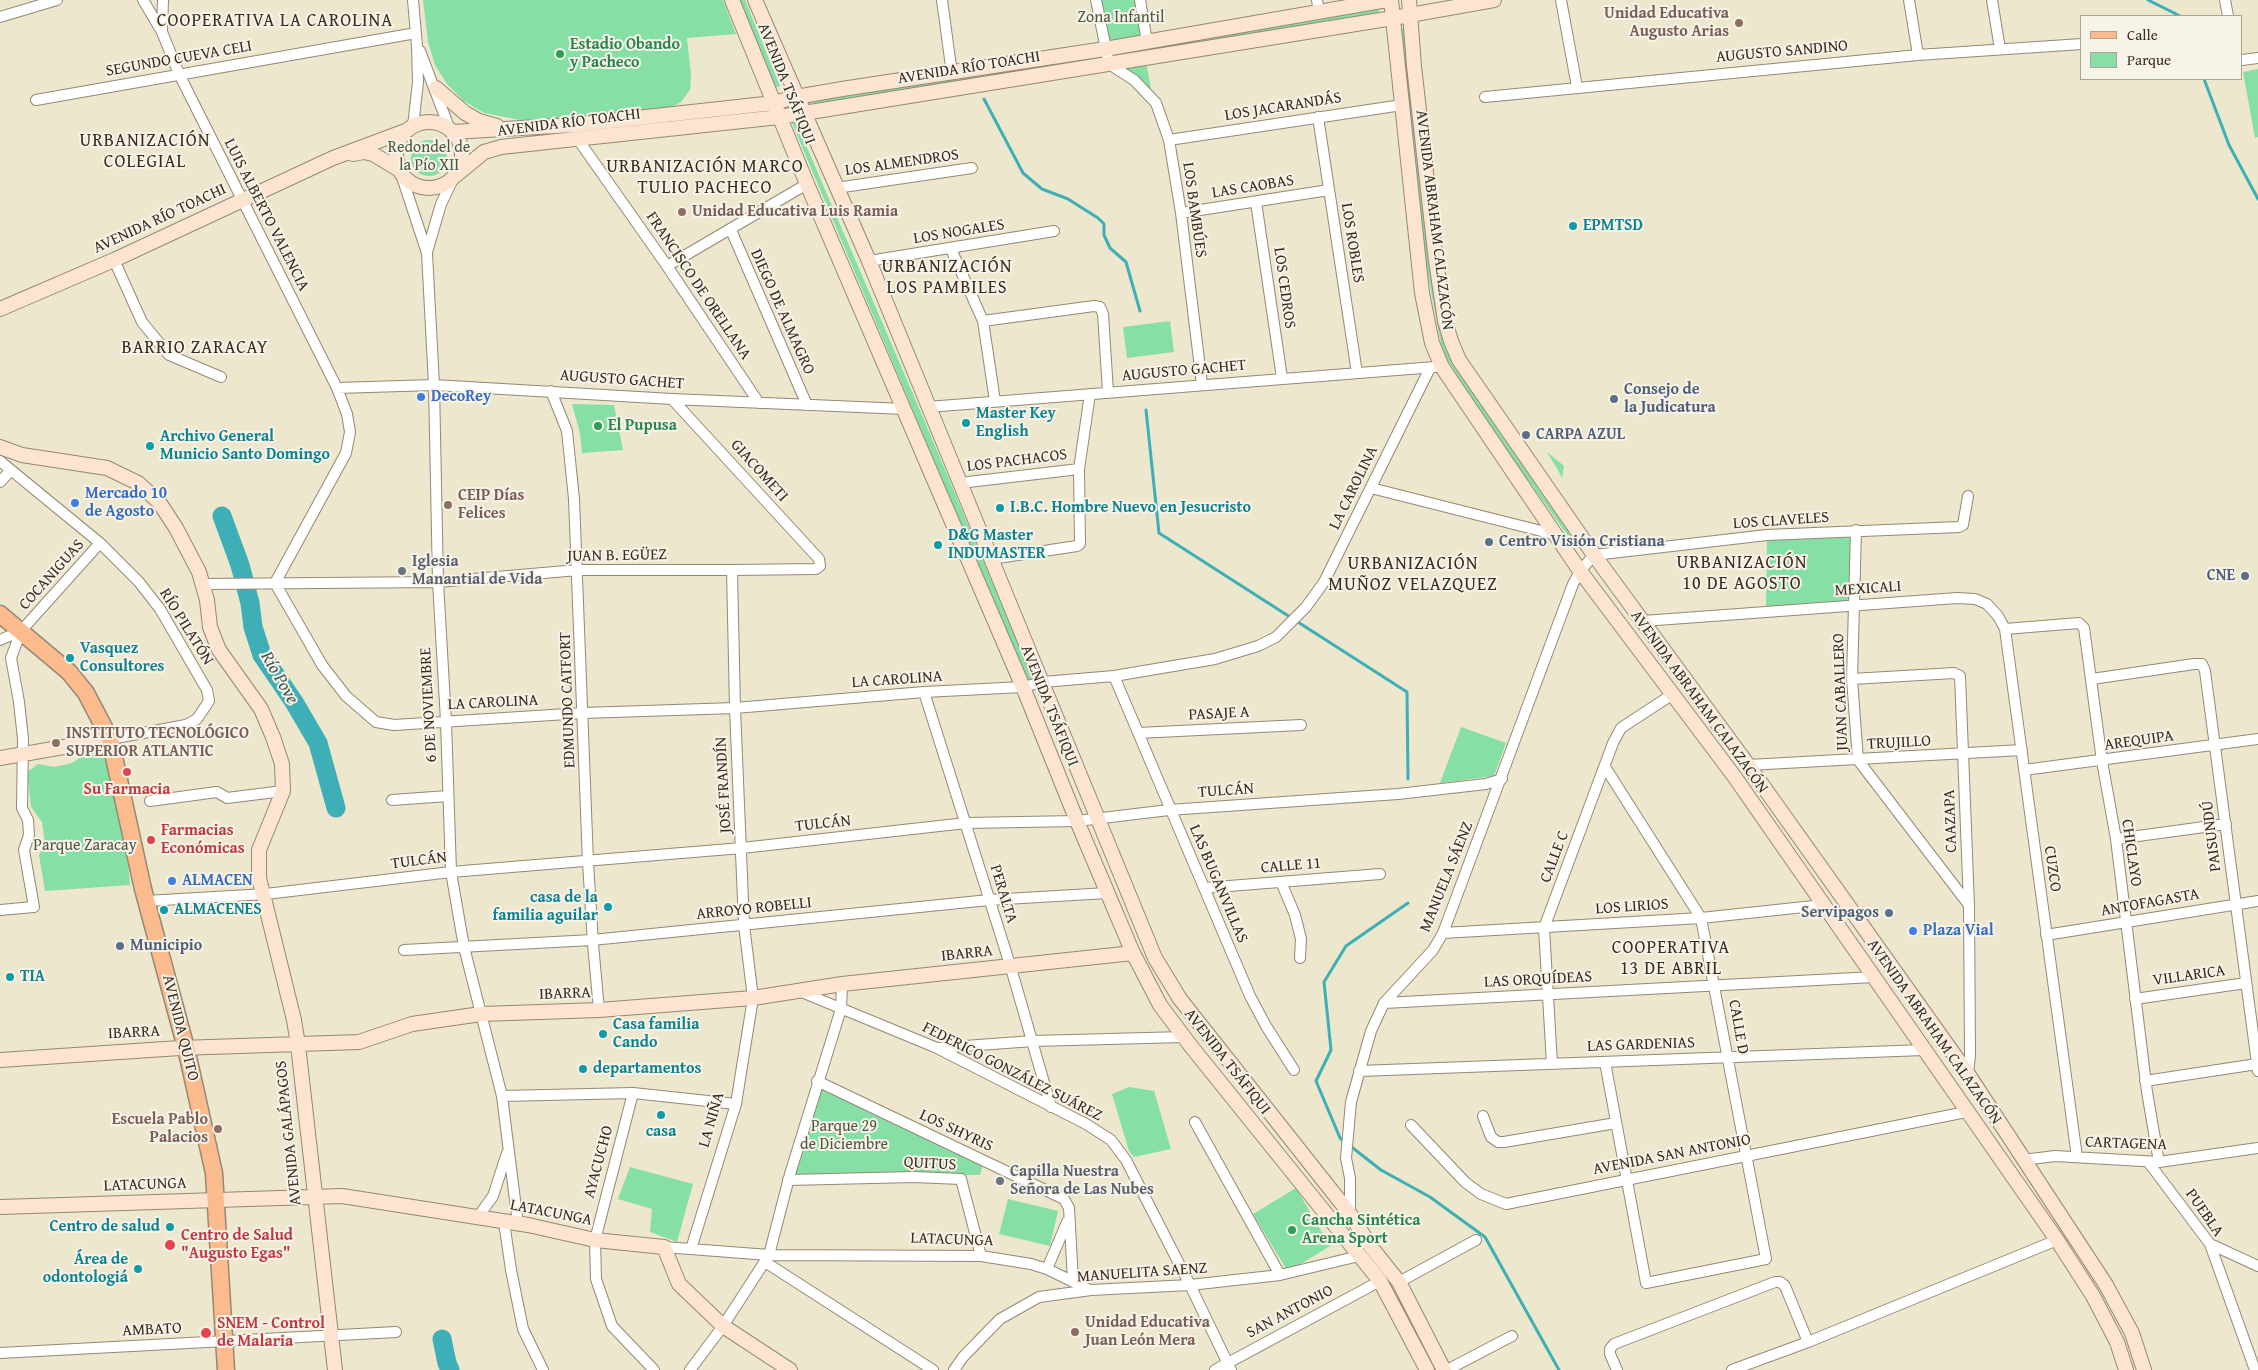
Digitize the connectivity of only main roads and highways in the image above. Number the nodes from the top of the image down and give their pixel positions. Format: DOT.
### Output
graph roads {
  1 [pos="732,0"];
  2 [pos="754,0"];
  3 [pos="1387,0"];
  4 [pos="1391,0"];
  5 [pos="1409,0"];
  6 [pos="1494,0"];
  7 [pos="1318,6"];
  8 [pos="1411,15"];
  9 [pos="1393,18"];
  10 [pos="436,88"];
  11 [pos="796,97"];
  12 [pos="774,104"];
  13 [pos="803,113"];
  14 [pos="779,118"];
  15 [pos="410,128"];
  16 [pos="510,129"];
  17 [pos="451,131"];
  18 [pos="333,158"];
  19 [pos="400,171"];
  20 [pos="455,176"];
  21 [pos="0,309"];
  22 [pos="0,447"];
  23 [pos="0,614"];
  24 [pos="110,739"];
  25 [pos="0,758"];
  26 [pos="1133,953"];
  27 [pos="298,1045"];
  28 [pos="186,1048"];
  29 [pos="0,1060"];
  30 [pos="314,1196"];
  31 [pos="217,1200"];
  32 [pos="0,1207"];
  33 [pos="226,1370"];
  34 [pos="335,1370"];
  35 [pos="790,1370"];
  36 [pos="1427,1370"];
  37 [pos="1446,1370"];
  38 [pos="2126,1370"];
  39 [pos="2144,1370"];
  1 -- 12 [label="main road, AVENIDA TSÁFIQUI"];
  2 -- 11 [label="main road, AVENIDA TSÁFIQUI"];
  3 -- 7 [label="main road, AVENIDA RÍO TOACHI"];
  4 -- 9 [label="main road, AVENIDA ABRAHAM CALAZACÓN"];
  5 -- 8 [label="main road, AVENIDA ABRAHAM CALAZACÓN"];
  6 -- 8 [label="main road, AVENIDA RÍO TOACHI"];
  7 -- 11 [label="main road, AVENIDA RÍO TOACHI"];
  8 -- 9 [label="main road, AVENIDA RÍO TOACHI"];
  8 -- 39 [label="main road, AVENIDA ABRAHAM CALAZACÓN"];
  9 -- 13 [label="main road, AVENIDA RÍO TOACHI"];
  9 -- 38 [label="main road, AVENIDA ABRAHAM CALAZACÓN"];
  10 -- 16 [label="main road"];
  11 -- 12 [label="main road, AVENIDA RÍO TOACHI"];
  11 -- 13 [label="main road, AVENIDA TSÁFIQUI"];
  12 -- 14 [label="main road, AVENIDA TSÁFIQUI"];
  12 -- 16 [label="main road, AVENIDA RÍO TOACHI"];
  13 -- 14 [label="main road, AVENIDA RÍO TOACHI"];
  13 -- 37 [label="main road, AVENIDA TSÁFIQUI"];
  14 -- 20 [label="main road, AVENIDA RÍO TOACHI"];
  14 -- 26 [label="main road, AVENIDA TSÁFIQUI"];
  15 -- 17 [label="main road"];
  15 -- 18 [label="main road, AVENIDA RÍO TOACHI"];
  15 -- 19 [label="main road"];
  16 -- 17 [label="main road, AVENIDA RÍO TOACHI"];
  17 -- 20 [label="main road"];
  18 -- 19 [label="main road, AVENIDA RÍO TOACHI"];
  18 -- 21 [label="main road, AVENIDA RÍO TOACHI"];
  19 -- 20 [label="main road"];
  22 -- 27 [label="main road, AVENIDA GALÁPAGOS"];
  23 -- 24 [label="main road, AVENIDA QUITO"];
  24 -- 25 [label="main road"];
  24 -- 28 [label="main road, AVENIDA QUITO"];
  26 -- 27 [label="main road, IBARRA"];
  26 -- 36 [label="main road, AVENIDA TSÁFIQUI"];
  27 -- 28 [label="main road, IBARRA"];
  27 -- 30 [label="main road, AVENIDA GALÁPAGOS"];
  28 -- 29 [label="main road, IBARRA"];
  28 -- 31 [label="main road, AVENIDA QUITO"];
  30 -- 31 [label="main road, LATACUNGA"];
  30 -- 34 [label="main road, AVENIDA GALÁPAGOS"];
  30 -- 35 [label="main road, LATACUNGA"];
  31 -- 32 [label="main road, LATACUNGA"];
  31 -- 33 [label="main road, AVENIDA QUITO"];
}
